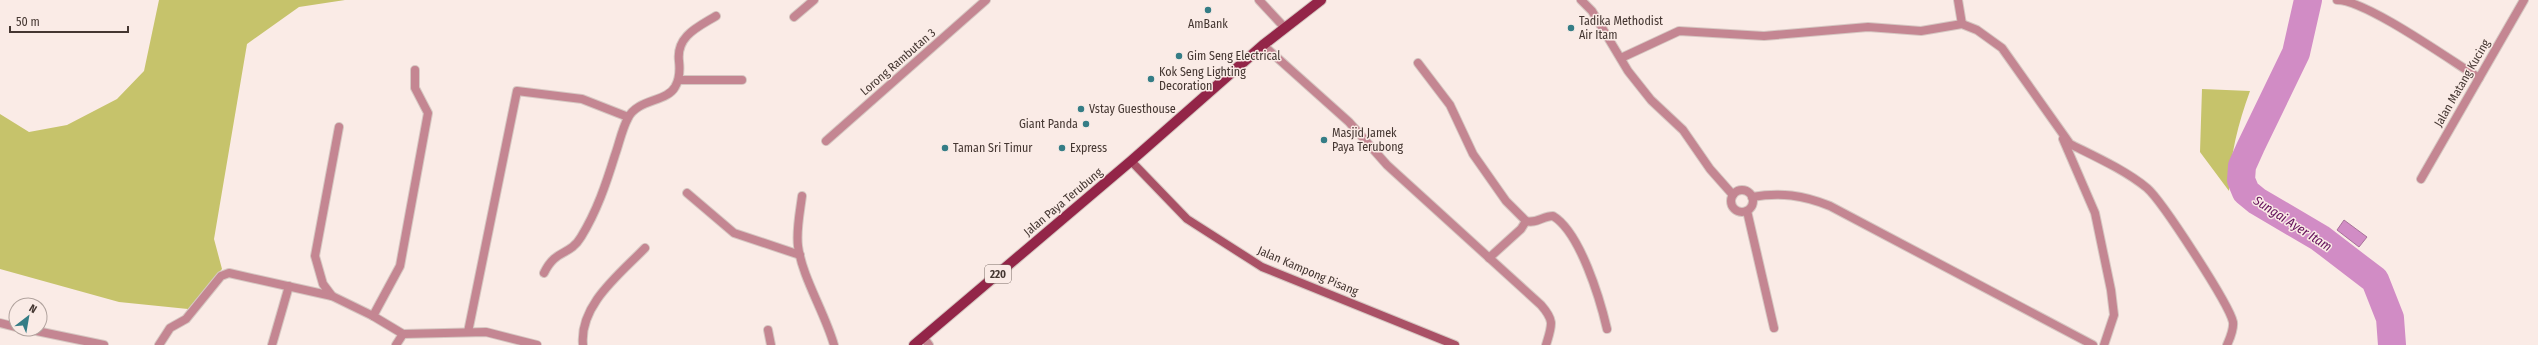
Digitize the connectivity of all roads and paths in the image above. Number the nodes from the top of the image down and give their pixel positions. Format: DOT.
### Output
graph roads {
  1 [pos="814,0"];
  2 [pos="986,0"];
  3 [pos="1259,0"];
  4 [pos="1581,0"];
  5 [pos="1958,0"];
  6 [pos="2337,0"];
  7 [pos="2524,0"];
  8 [pos="1318,1"];
  9 [pos="716,16"];
  10 [pos="794,17"];
  11 [pos="1962,24"];
  12 [pos="1285,28"];
  13 [pos="1264,45"];
  14 [pos="1621,58"];
  15 [pos="1418,63"];
  16 [pos="415,70"];
  17 [pos="2479,78"];
  18 [pos="679,80"];
  19 [pos="742,80"];
  20 [pos="628,117"];
  21 [pos="339,127"];
  22 [pos="2059,130"];
  23 [pos="826,141"];
  24 [pos="1131,161"];
  25 [pos="2421,179"];
  26 [pos="687,193"];
  27 [pos="1733,195"];
  28 [pos="802,196"];
  29 [pos="1752,197"];
  30 [pos="1747,211"];
  31 [pos="1526,221"];
  32 [pos="645,248"];
  33 [pos="800,255"];
  34 [pos="1489,258"];
  35 [pos="544,273"];
  36 [pos="289,286"];
  37 [pos="332,296"];
  38 [pos="373,316"];
  39 [pos="1774,328"];
  40 [pos="1607,329"];
  41 [pos="768,330"];
  42 [pos="468,332"];
  43 [pos="48,333"];
  44 [pos="403,334"];
  45 [pos="927,341"];
  46 [pos="104,345"];
  47 [pos="159,345"];
  48 [pos="272,345"];
  49 [pos="396,345"];
  50 [pos="537,345"];
  51 [pos="583,345"];
  52 [pos="771,345"];
  53 [pos="834,345"];
  54 [pos="914,345"];
  55 [pos="1455,345"];
  56 [pos="1546,345"];
  57 [pos="2093,345"];
  58 [pos="2104,345"];
  59 [pos="2227,345"];
  1 -- 10 [label="street"];
  2 -- 23 [label="street, Lorong Rambutan 3"];
  3 -- 12 [label="street"];
  4 -- 14 [label="street"];
  5 -- 11 [label="street"];
  6 -- 17 [label="street"];
  7 -- 17 [label="street, Jalan Matang Kucing"];
  8 -- 12 [label="main road, Jalan Paya Terubung / 220"];
  9 -- 18 [label="street"];
  11 -- 14 [label="street"];
  11 -- 22 [label="street"];
  12 -- 13 [label="main road, Jalan Paya Terubung / 220"];
  13 -- 24 [label="main road, Jalan Paya Terubung / 220"];
  13 -- 34 [label="street"];
  14 -- 27 [label="street"];
  15 -- 31 [label="street"];
  16 -- 38 [label="street"];
  17 -- 25 [label="street, Jalan Matang Kucing"];
  18 -- 19 [label="street"];
  18 -- 20 [label="street"];
  20 -- 35 [label="street"];
  20 -- 42 [label="street"];
  21 -- 37 [label="street"];
  22 -- 58 [label="street"];
  22 -- 59 [label="street"];
  24 -- 45 [label="main road, Jalan Paya Terubung / 220"];
  24 -- 55 [label="main road, Jalan Kampong Pisang"];
  26 -- 33 [label="street"];
  27 -- 29 [label="street"];
  27 -- 30 [label="street"];
  28 -- 33 [label="street"];
  29 -- 30 [label="street"];
  29 -- 57 [label="street"];
  30 -- 39 [label="street"];
  31 -- 34 [label="street"];
  31 -- 40 [label="street"];
  32 -- 51 [label="street"];
  33 -- 53 [label="street"];
  34 -- 56 [label="street"];
  36 -- 37 [label="street"];
  36 -- 47 [label="street"];
  36 -- 48 [label="street"];
  37 -- 38 [label="street"];
  38 -- 44 [label="street"];
  41 -- 52 [label="street"];
  42 -- 44 [label="street"];
  42 -- 50 [label="street"];
  43 -- 46 [label="street"];
  44 -- 49 [label="street"];
  45 -- 54 [label="main road, Jalan Paya Terubung / 220"];
}
